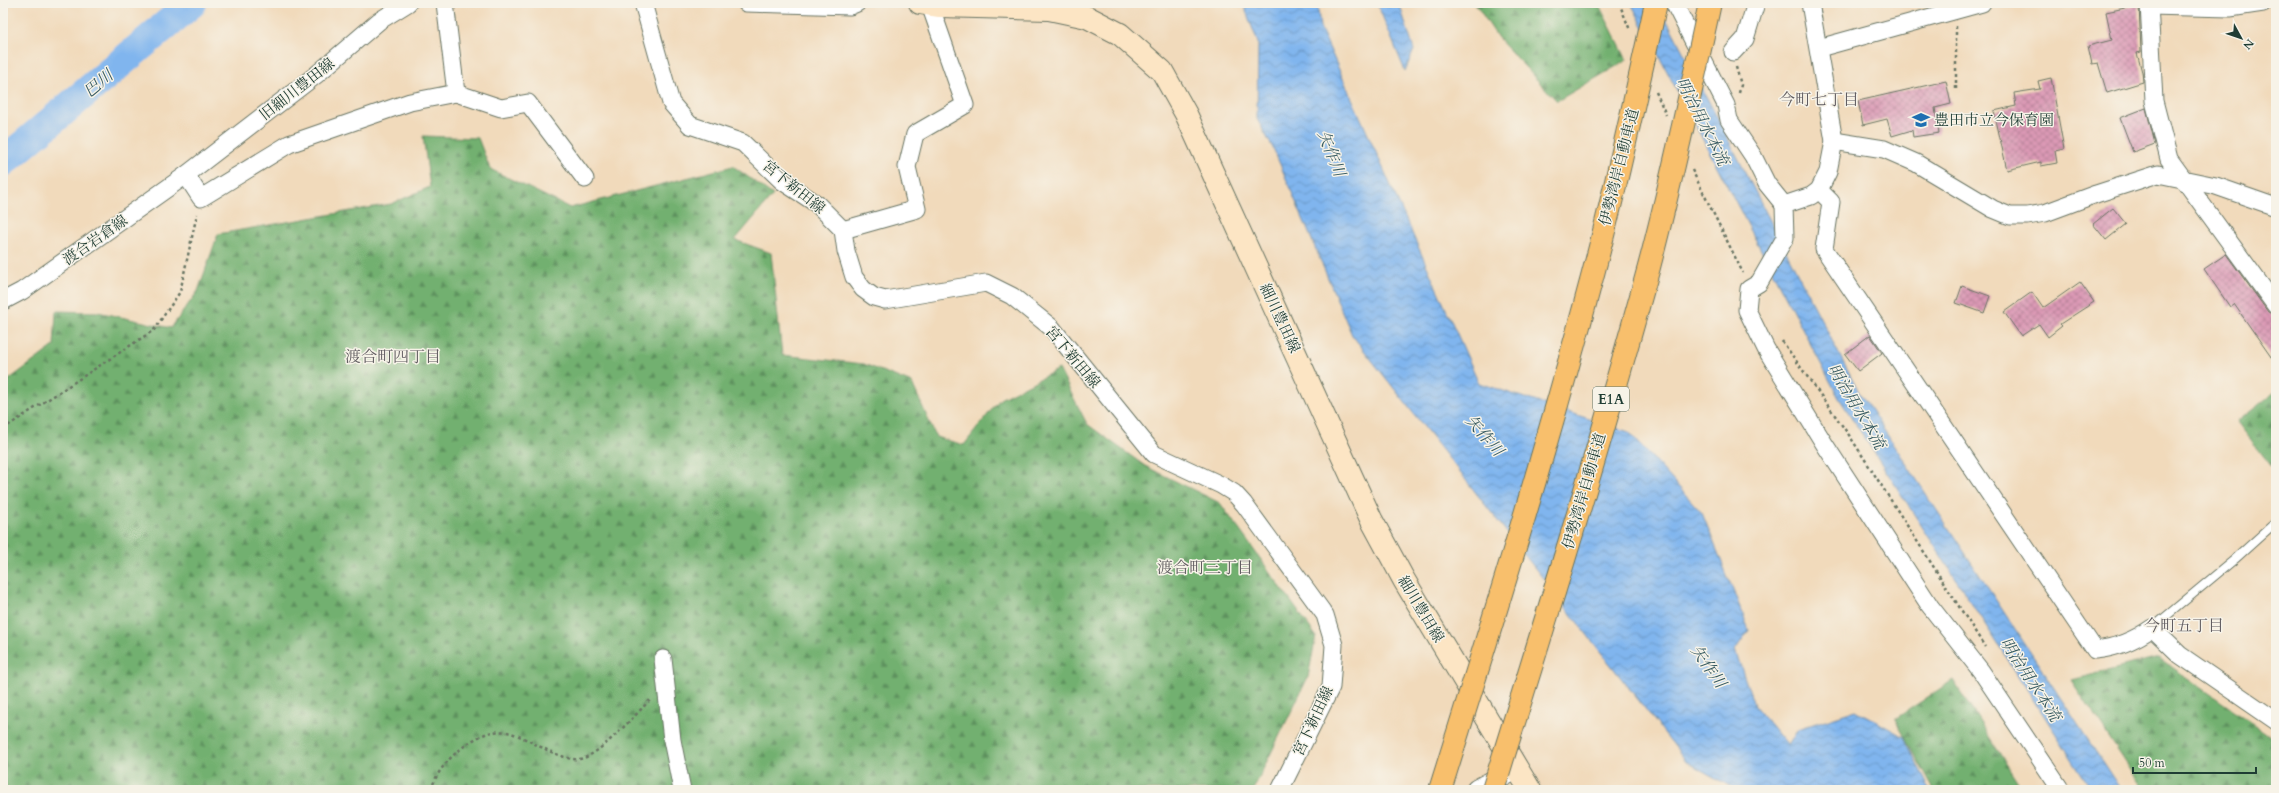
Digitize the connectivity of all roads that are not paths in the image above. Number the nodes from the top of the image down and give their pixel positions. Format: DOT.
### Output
graph roads {
  1 [pos="408,3"];
  2 [pos="445,3"];
  3 [pos="643,3"];
  4 [pos="746,3"];
  5 [pos="857,3"];
  6 [pos="1656,3"];
  7 [pos="1674,3"];
  8 [pos="1710,3"];
  9 [pos="1756,3"];
  10 [pos="1810,3"];
  11 [pos="1982,3"];
  12 [pos="2263,3"];
  13 [pos="925,4"];
  14 [pos="2149,5"];
  15 [pos="1819,48"];
  16 [pos="1732,52"];
  17 [pos="456,93"];
  18 [pos="1834,141"];
  19 [pos="186,175"];
  20 [pos="586,179"];
  21 [pos="2183,179"];
  22 [pos="1819,190"];
  23 [pos="1784,206"];
  24 [pos="2276,207"];
  25 [pos="843,230"];
  26 [pos="3,302"];
  27 [pos="2276,306"];
  28 [pos="2276,522"];
  29 [pos="2152,628"];
  30 [pos="663,659"];
  31 [pos="2276,721"];
  32 [pos="1517,767"];
  33 [pos="682,790"];
  34 [pos="1280,790"];
  35 [pos="1440,790"];
  36 [pos="1477,790"];
  37 [pos="1493,790"];
  38 [pos="1530,790"];
  39 [pos="2061,790"];
  1 -- 19 [label="street, 旧細川豊田線"];
  2 -- 17 [label="street"];
  3 -- 25 [label="street, 宮下新田線"];
  4 -- 5 [label="street"];
  6 -- 35 [label="highway, 伊勢湾岸自動車道, bridge"];
  7 -- 23 [label="street"];
  8 -- 37 [label="highway, 伊勢湾岸自動車道 / E1A, bridge"];
  9 -- 16 [label="street"];
  10 -- 15 [label="street"];
  11 -- 15 [label="street"];
  12 -- 14 [label="street"];
  13 -- 25 [label="street"];
  13 -- 32 [label="main road, 細川豊田線"];
  14 -- 21 [label="street"];
  15 -- 18 [label="street"];
  17 -- 19 [label="street"];
  17 -- 20 [label="street"];
  18 -- 21 [label="street"];
  18 -- 22 [label="street"];
  19 -- 26 [label="street, 渡合岩倉線"];
  21 -- 24 [label="street"];
  21 -- 27 [label="street"];
  22 -- 23 [label="street"];
  22 -- 29 [label="street"];
  23 -- 39 [label="street"];
  25 -- 34 [label="street, 宮下新田線"];
  28 -- 29 [label="lane"];
  29 -- 31 [label="street"];
  30 -- 33 [label="street"];
  32 -- 36 [label="street"];
  32 -- 38 [label="main road, 細川豊田線"];
}
